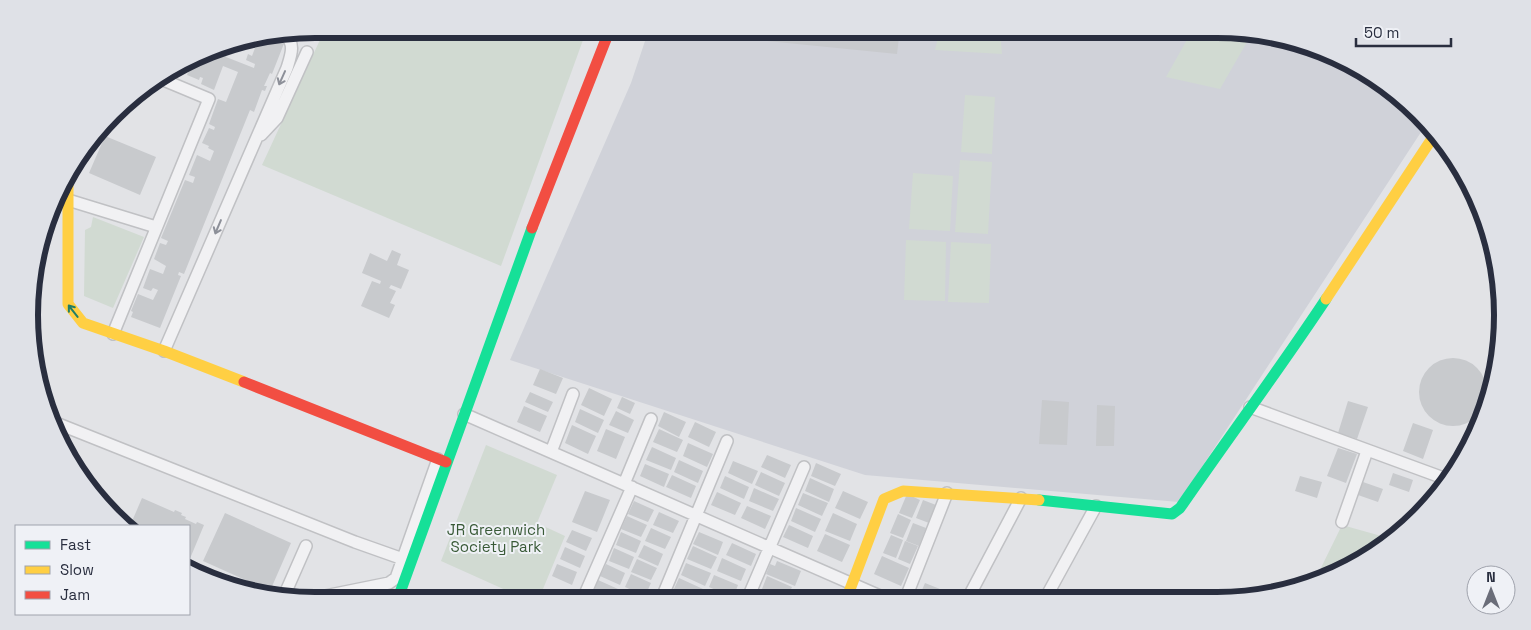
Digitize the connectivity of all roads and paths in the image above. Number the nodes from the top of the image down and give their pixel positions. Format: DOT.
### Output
graph roads {
  1 [pos="606,38"];
  2 [pos="288,39"];
  3 [pos="306,52"];
  4 [pos="165,82"];
  5 [pos="256,140"];
  6 [pos="1431,140"];
  7 [pos="68,188"];
  8 [pos="68,200"];
  9 [pos="156,227"];
  10 [pos="112,334"];
  11 [pos="164,351"];
  12 [pos="573,394"];
  13 [pos="1250,407"];
  14 [pos="464,414"];
  15 [pos="651,419"];
  16 [pos="61,425"];
  17 [pos="727,441"];
  18 [pos="1368,451"];
  19 [pos="551,452"];
  20 [pos="442,460"];
  21 [pos="804,467"];
  22 [pos="1441,477"];
  23 [pos="628,486"];
  24 [pos="948,493"];
  25 [pos="1021,498"];
  26 [pos="1096,506"];
  27 [pos="696,516"];
  28 [pos="1342,522"];
  29 [pos="306,546"];
  30 [pos="770,548"];
  31 [pos="403,559"];
  32 [pos="852,584"];
  33 [pos="286,591"];
  34 [pos="345,592"];
  35 [pos="400,592"];
  36 [pos="585,592"];
  37 [pos="664,592"];
  38 [pos="751,592"];
  39 [pos="849,592"];
  40 [pos="870,592"];
  41 [pos="908,592"];
  42 [pos="971,592"];
  43 [pos="1049,592"];
  1 -- 14 [label="street"];
  2 -- 5 [label="street, one-way"];
  3 -- 5 [label="street"];
  4 -- 9 [label="street"];
  5 -- 11 [label="street, one-way"];
  6 -- 13 [label="street"];
  7 -- 8 [label="street"];
  8 -- 9 [label="street"];
  10 -- 8 [label="street, one-way"];
  9 -- 10 [label="street"];
  10 -- 11 [label="street"];
  11 -- 20 [label="street"];
  12 -- 19 [label="street"];
  13 -- 18 [label="street"];
  13 -- 26 [label="street"];
  14 -- 19 [label="street"];
  14 -- 20 [label="street"];
  15 -- 23 [label="street"];
  16 -- 31 [label="street"];
  17 -- 27 [label="street"];
  18 -- 22 [label="street"];
  18 -- 28 [label="street"];
  19 -- 23 [label="street"];
  20 -- 31 [label="street"];
  20 -- 35 [label="street"];
  21 -- 30 [label="street"];
  23 -- 27 [label="street"];
  23 -- 36 [label="street"];
  24 -- 25 [label="street"];
  24 -- 32 [label="street"];
  24 -- 41 [label="street"];
  25 -- 26 [label="street"];
  25 -- 42 [label="street"];
  26 -- 43 [label="street"];
  27 -- 30 [label="street"];
  27 -- 37 [label="street"];
  29 -- 33 [label="street"];
  30 -- 32 [label="street"];
  30 -- 38 [label="street"];
  31 -- 34 [label="street"];
  32 -- 39 [label="street"];
  32 -- 40 [label="street"];
}
